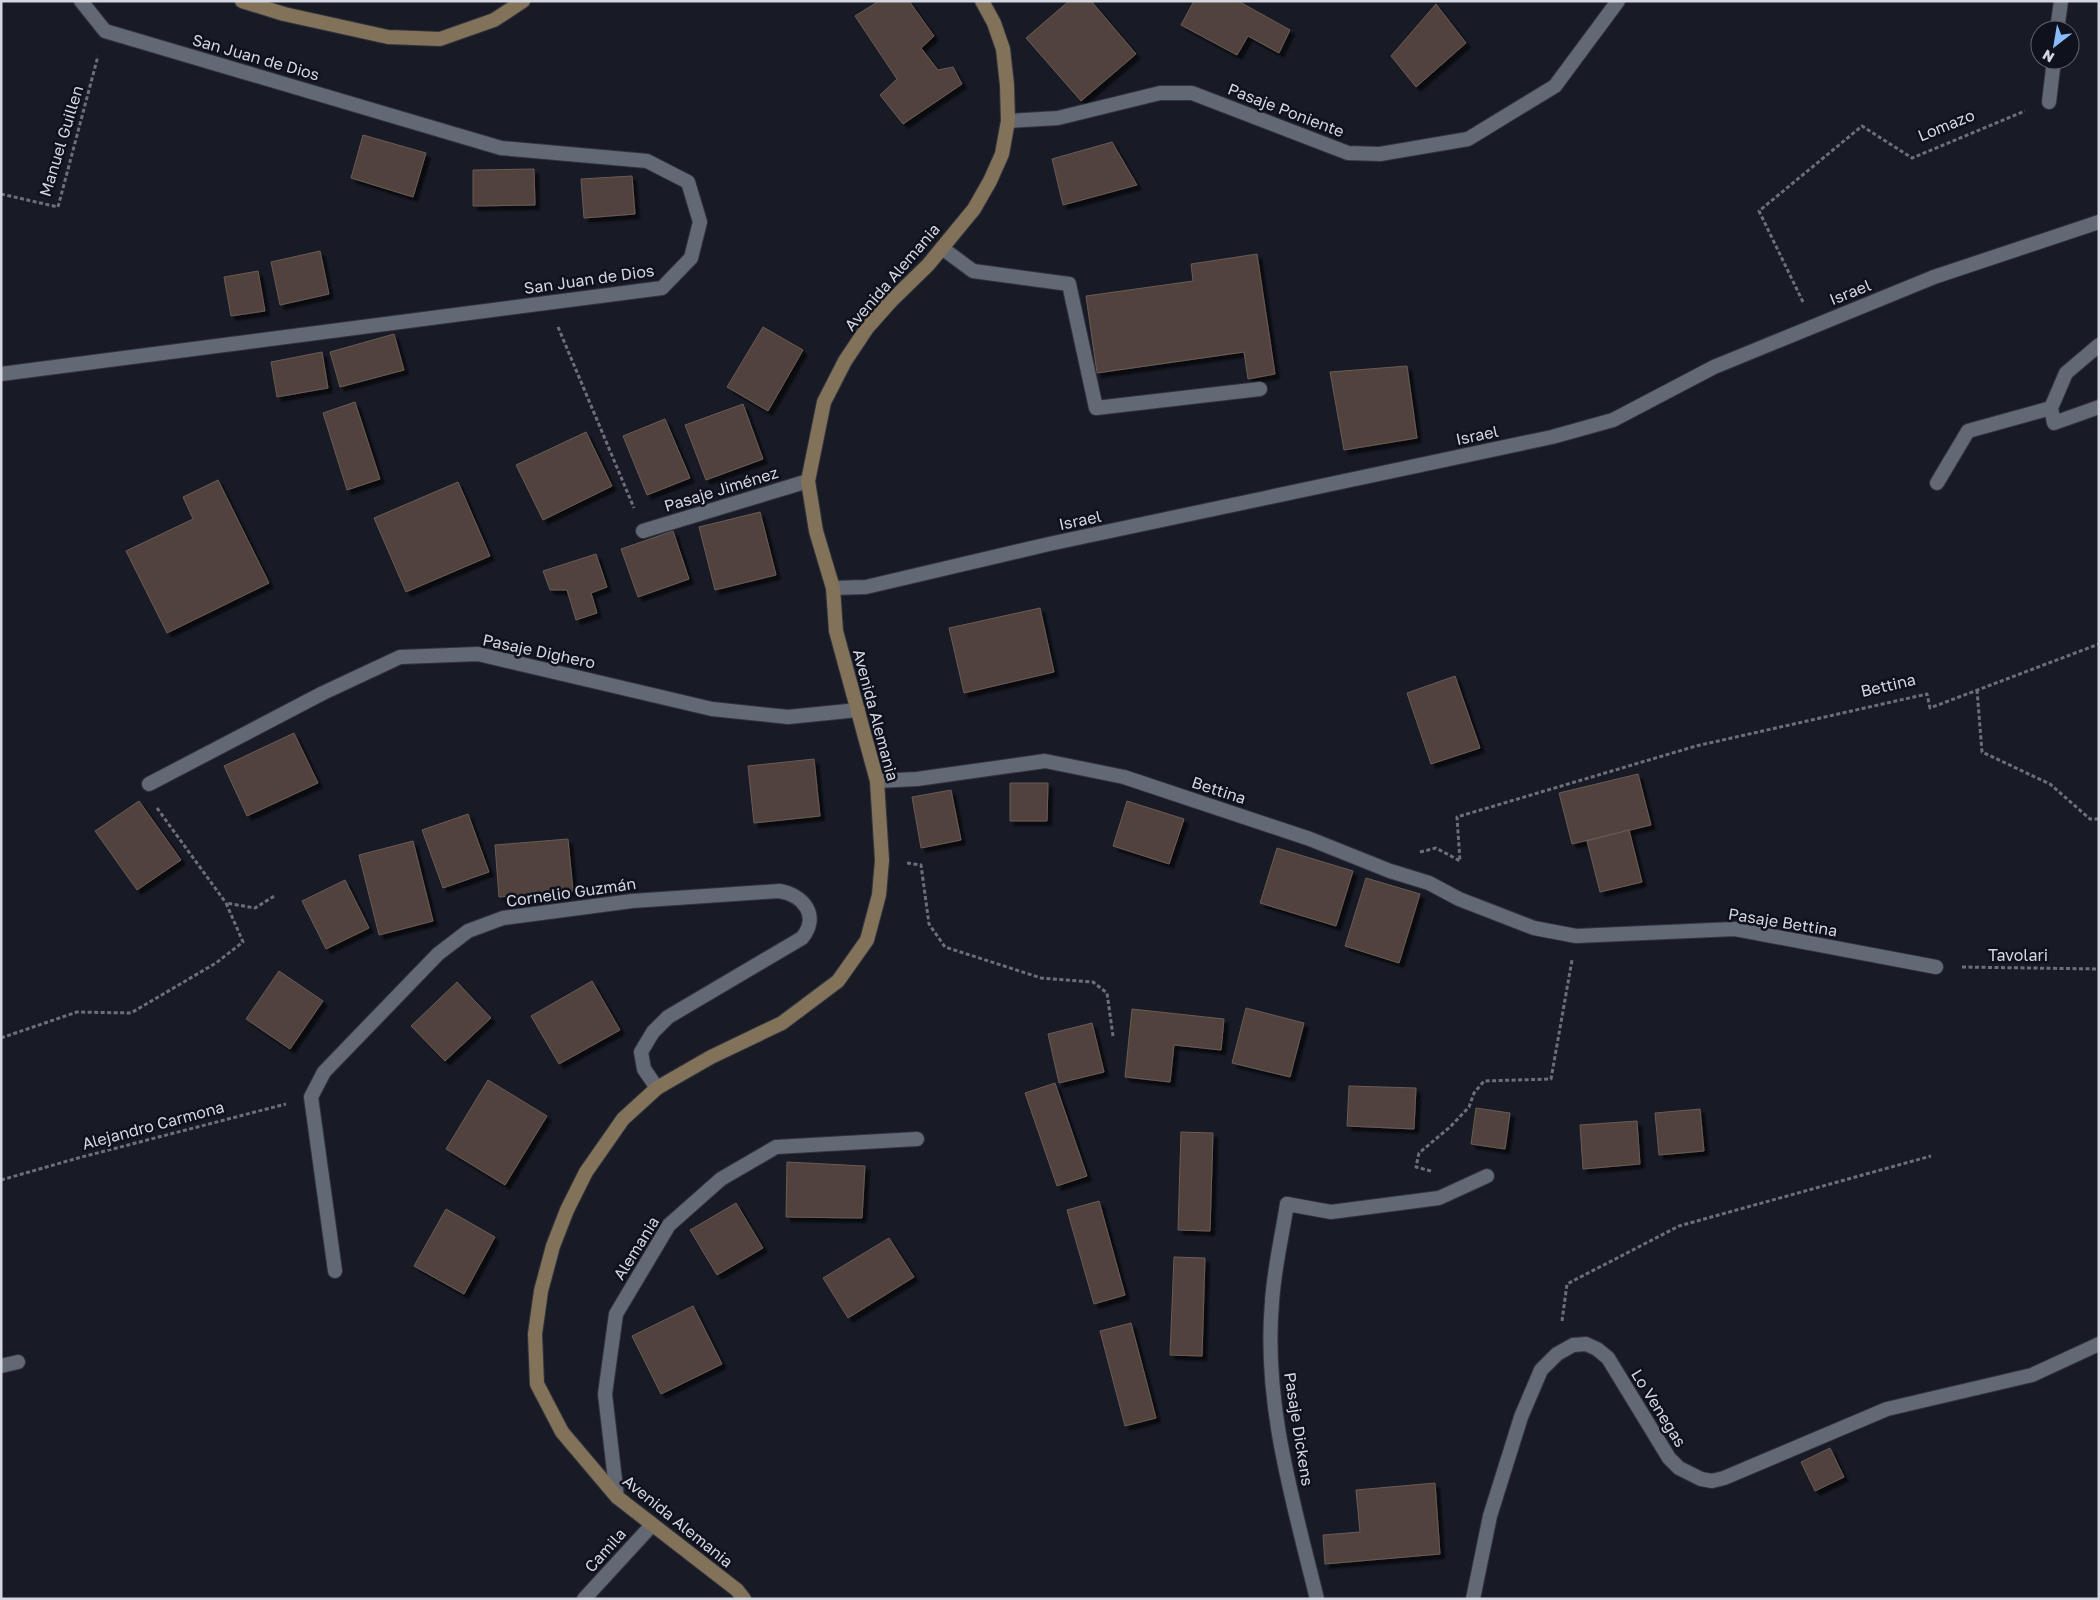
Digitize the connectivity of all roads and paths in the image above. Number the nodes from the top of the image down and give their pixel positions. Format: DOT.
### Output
graph roads {
  1 [pos="81,1"];
  2 [pos="242,1"];
  3 [pos="523,1"];
  4 [pos="982,1"];
  5 [pos="1618,1"];
  6 [pos="2061,1"];
  7 [pos="2058,20"];
  8 [pos="105,31"];
  9 [pos="2053,70"];
  10 [pos="2048,102"];
  11 [pos="1008,122"];
  12 [pos="1,194"];
  13 [pos="2099,222"];
  14 [pos="942,248"];
  15 [pos="548,302"];
  16 [pos="1814,326"];
  17 [pos="2099,345"];
  18 [pos="1,374"];
  19 [pos="1260,389"];
  20 [pos="2099,407"];
  21 [pos="2051,408"];
  22 [pos="808,481"];
  23 [pos="1937,483"];
  24 [pos="643,531"];
  25 [pos="833,588"];
  26 [pos="2099,644"];
  27 [pos="1977,690"];
  28 [pos="858,710"];
  29 [pos="877,781"];
  30 [pos="148,784"];
  31 [pos="2099,819"];
  32 [pos="882,860"];
  33 [pos="1390,871"];
  34 [pos="276,895"];
  35 [pos="226,903"];
  36 [pos="1534,928"];
  37 [pos="1576,936"];
  38 [pos="1936,967"];
  39 [pos="2099,969"];
  40 [pos="1113,1036"];
  41 [pos="1,1038"];
  42 [pos="657,1088"];
  43 [pos="311,1097"];
  44 [pos="917,1139"];
  45 [pos="1931,1156"];
  46 [pos="1487,1176"];
  47 [pos="1,1180"];
  48 [pos="1439,1198"];
  49 [pos="335,1271"];
  50 [pos="2099,1344"];
  51 [pos="1557,1354"];
  52 [pos="18,1362"];
  53 [pos="1,1366"];
  54 [pos="617,1497"];
  55 [pos="652,1525"];
  56 [pos="584,1599"];
  57 [pos="744,1599"];
  58 [pos="1317,1599"];
  59 [pos="1473,1599"];
  1 -- 8 [label="street"];
  2 -- 3 [label="main road"];
  4 -- 11 [label="main road, Avenida Alemania"];
  5 -- 11 [label="street, Pasaje Poniente"];
  6 -- 7 [label="street"];
  8 -- 12 [label="path, Manuel Guillen"];
  8 -- 15 [label="street, San Juan de Dios"];
  9 -- 10 [label="street"];
  10 -- 16 [label="path, Lomazo"];
  11 -- 14 [label="main road, Avenida Alemania"];
  13 -- 16 [label="street, Israel"];
  14 -- 19 [label="street"];
  14 -- 22 [label="main road, Avenida Alemania"];
  15 -- 18 [label="street, San Juan de Dios"];
  15 -- 24 [label="path"];
  16 -- 25 [label="street, Israel"];
  17 -- 21 [label="street"];
  20 -- 21 [label="street"];
  21 -- 23 [label="street"];
  22 -- 24 [label="street, Pasaje Jiménez"];
  22 -- 25 [label="main road, Avenida Alemania"];
  25 -- 28 [label="main road, Avenida Alemania"];
  26 -- 27 [label="path, Bettina"];
  27 -- 31 [label="path"];
  27 -- 33 [label="path, Bettina"];
  28 -- 29 [label="main road, Avenida Alemania"];
  28 -- 30 [label="street, Pasaje Dighero"];
  29 -- 32 [label="main road, Avenida Alemania"];
  29 -- 33 [label="street, Bettina"];
  30 -- 35 [label="path"];
  32 -- 40 [label="path"];
  32 -- 42 [label="main road, Avenida Alemania"];
  33 -- 36 [label="street, Bettina"];
  34 -- 35 [label="path"];
  35 -- 41 [label="path"];
  36 -- 37 [label="street, Pasaje Bettina"];
  37 -- 38 [label="street, Pasaje Bettina"];
  37 -- 48 [label="path"];
  38 -- 39 [label="path, Tavolari"];
  42 -- 43 [label="street, Cornelio Guzmán"];
  42 -- 54 [label="main road, Avenida Alemania"];
  43 -- 47 [label="path, Alejandro Carmona"];
  43 -- 49 [label="street"];
  44 -- 54 [label="street, Alemania"];
  45 -- 51 [label="path"];
  46 -- 48 [label="street"];
  48 -- 58 [label="street, Pasaje Dickens"];
  50 -- 51 [label="street, Lo Venegas"];
  51 -- 59 [label="street, Lo Venegas"];
  52 -- 53 [label="street"];
  54 -- 55 [label="main road, Avenida Alemania"];
  55 -- 56 [label="street, Camila"];
  55 -- 57 [label="main road, Avenida Alemania"];
}
